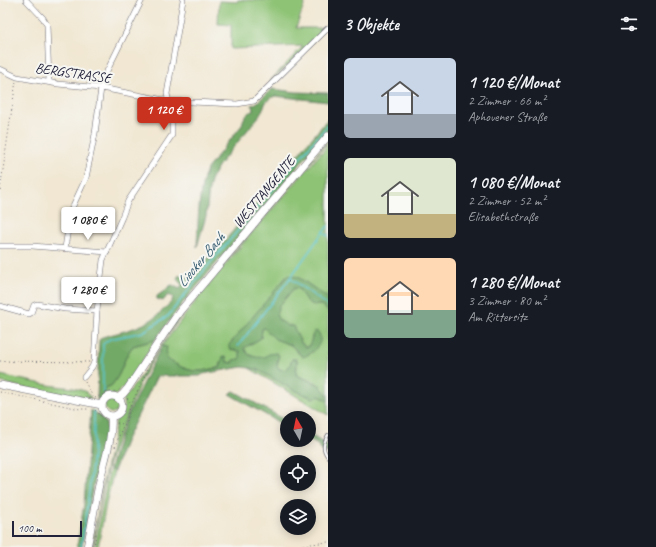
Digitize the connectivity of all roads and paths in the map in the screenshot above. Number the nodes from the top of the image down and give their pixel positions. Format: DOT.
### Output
graph roads {
  1 [pos="26,0"];
  2 [pos="142,0"];
  3 [pos="183,0"];
  4 [pos="328,28"];
  5 [pos="0,69"];
  6 [pos="17,77"];
  7 [pos="49,82"];
  8 [pos="102,88"];
  9 [pos="169,101"];
  10 [pos="328,136"];
  11 [pos="0,190"];
  12 [pos="0,246"];
  13 [pos="66,248"];
  14 [pos="107,252"];
  15 [pos="0,306"];
  16 [pos="97,311"];
  17 [pos="0,361"];
  18 [pos="94,362"];
  19 [pos="152,362"];
  20 [pos="84,377"];
  21 [pos="0,386"];
  22 [pos="0,392"];
  23 [pos="120,396"];
  24 [pos="97,402"];
  25 [pos="132,404"];
  26 [pos="112,419"];
  27 [pos="125,424"];
  28 [pos="328,435"];
  29 [pos="113,452"];
  30 [pos="328,457"];
  31 [pos="96,532"];
  32 [pos="328,542"];
  33 [pos="87,547"];
  34 [pos="94,547"];
  35 [pos="286,547"];
  1 -- 7 [label="street"];
  2 -- 8 [label="street"];
  3 -- 9 [label="street"];
  4 -- 9 [label="street, BERGSTRASSE"];
  5 -- 6 [label="street, BERGSTRASSE"];
  6 -- 7 [label="street, BERGSTRASSE"];
  6 -- 11 [label="path"];
  7 -- 8 [label="street, BERGSTRASSE"];
  8 -- 9 [label="street, BERGSTRASSE"];
  8 -- 13 [label="street"];
  9 -- 14 [label="street"];
  10 -- 23 [label="main road, WESTTANGENTE"];
  12 -- 13 [label="street"];
  13 -- 14 [label="street"];
  14 -- 16 [label="street"];
  15 -- 16 [label="street"];
  16 -- 18 [label="street"];
  17 -- 18 [label="path"];
  18 -- 20 [label="street"];
  19 -- 25 [label="path"];
  20 -- 24 [label="path"];
  21 -- 24 [label="main road"];
  22 -- 26 [label="path"];
  23 -- 24 [label="main road"];
  23 -- 24 [label="path"];
  23 -- 25 [label="path"];
  23 -- 26 [label="main road"];
  24 -- 26 [label="main road"];
  25 -- 27 [label="path"];
  26 -- 27 [label="path"];
  26 -- 33 [label="main road"];
  27 -- 29 [label="path"];
  28 -- 30 [label="lane"];
  31 -- 34 [label="path"];
  32 -- 35 [label="path"];
}
